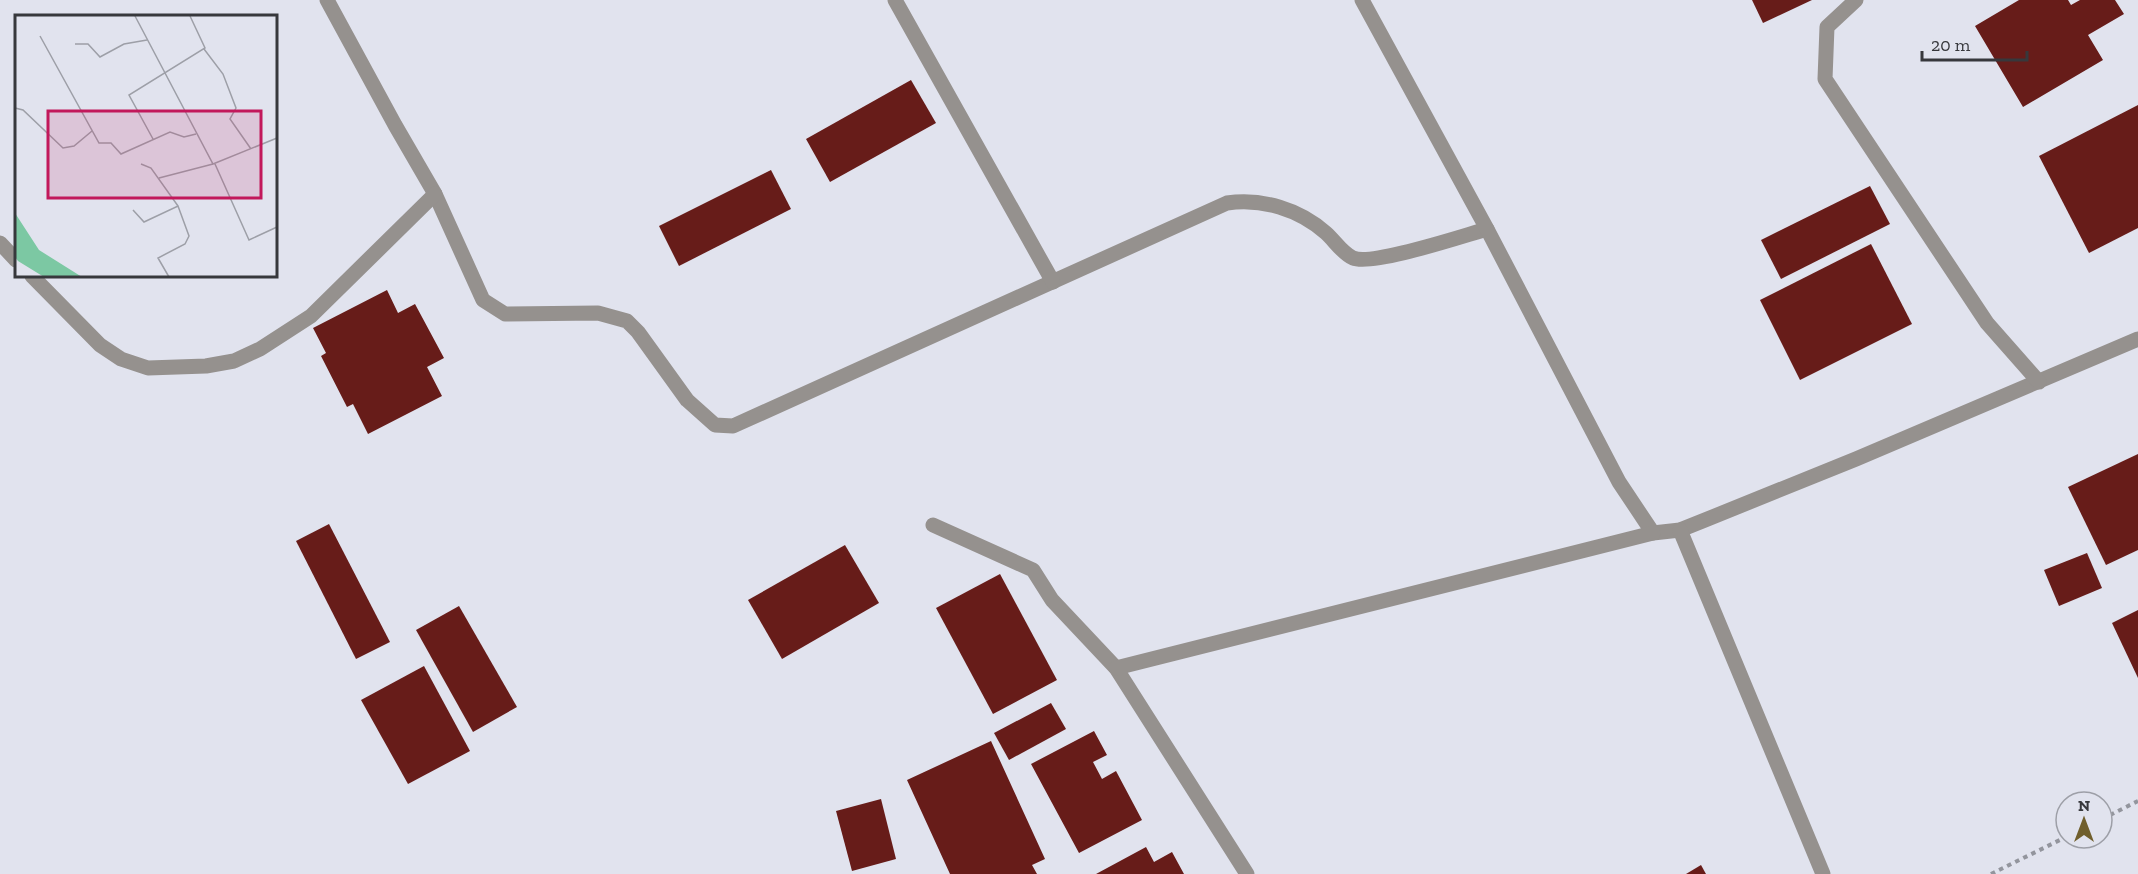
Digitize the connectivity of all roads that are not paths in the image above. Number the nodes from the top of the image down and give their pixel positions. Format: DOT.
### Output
graph roads {
  1 [pos="327,0"];
  2 [pos="895,0"];
  3 [pos="1362,0"];
  4 [pos="1856,0"];
  5 [pos="435,194"];
  6 [pos="1487,229"];
  7 [pos="0,243"];
  8 [pos="15,259"];
  9 [pos="34,278"];
  10 [pos="1053,282"];
  11 [pos="2138,339"];
  12 [pos="2039,381"];
  13 [pos="933,525"];
  14 [pos="1680,530"];
  15 [pos="1653,533"];
  16 [pos="1116,668"];
  17 [pos="1247,874"];
  18 [pos="1823,874"];
  1 -- 5 [label="street"];
  2 -- 10 [label="street"];
  3 -- 6 [label="street"];
  4 -- 12 [label="street"];
  5 -- 9 [label="street"];
  5 -- 10 [label="street"];
  6 -- 10 [label="street"];
  6 -- 15 [label="street"];
  7 -- 8 [label="street"];
  11 -- 12 [label="street"];
  12 -- 14 [label="street"];
  13 -- 16 [label="street"];
  14 -- 15 [label="street"];
  14 -- 18 [label="street"];
  15 -- 16 [label="street"];
  16 -- 17 [label="street"];
}
